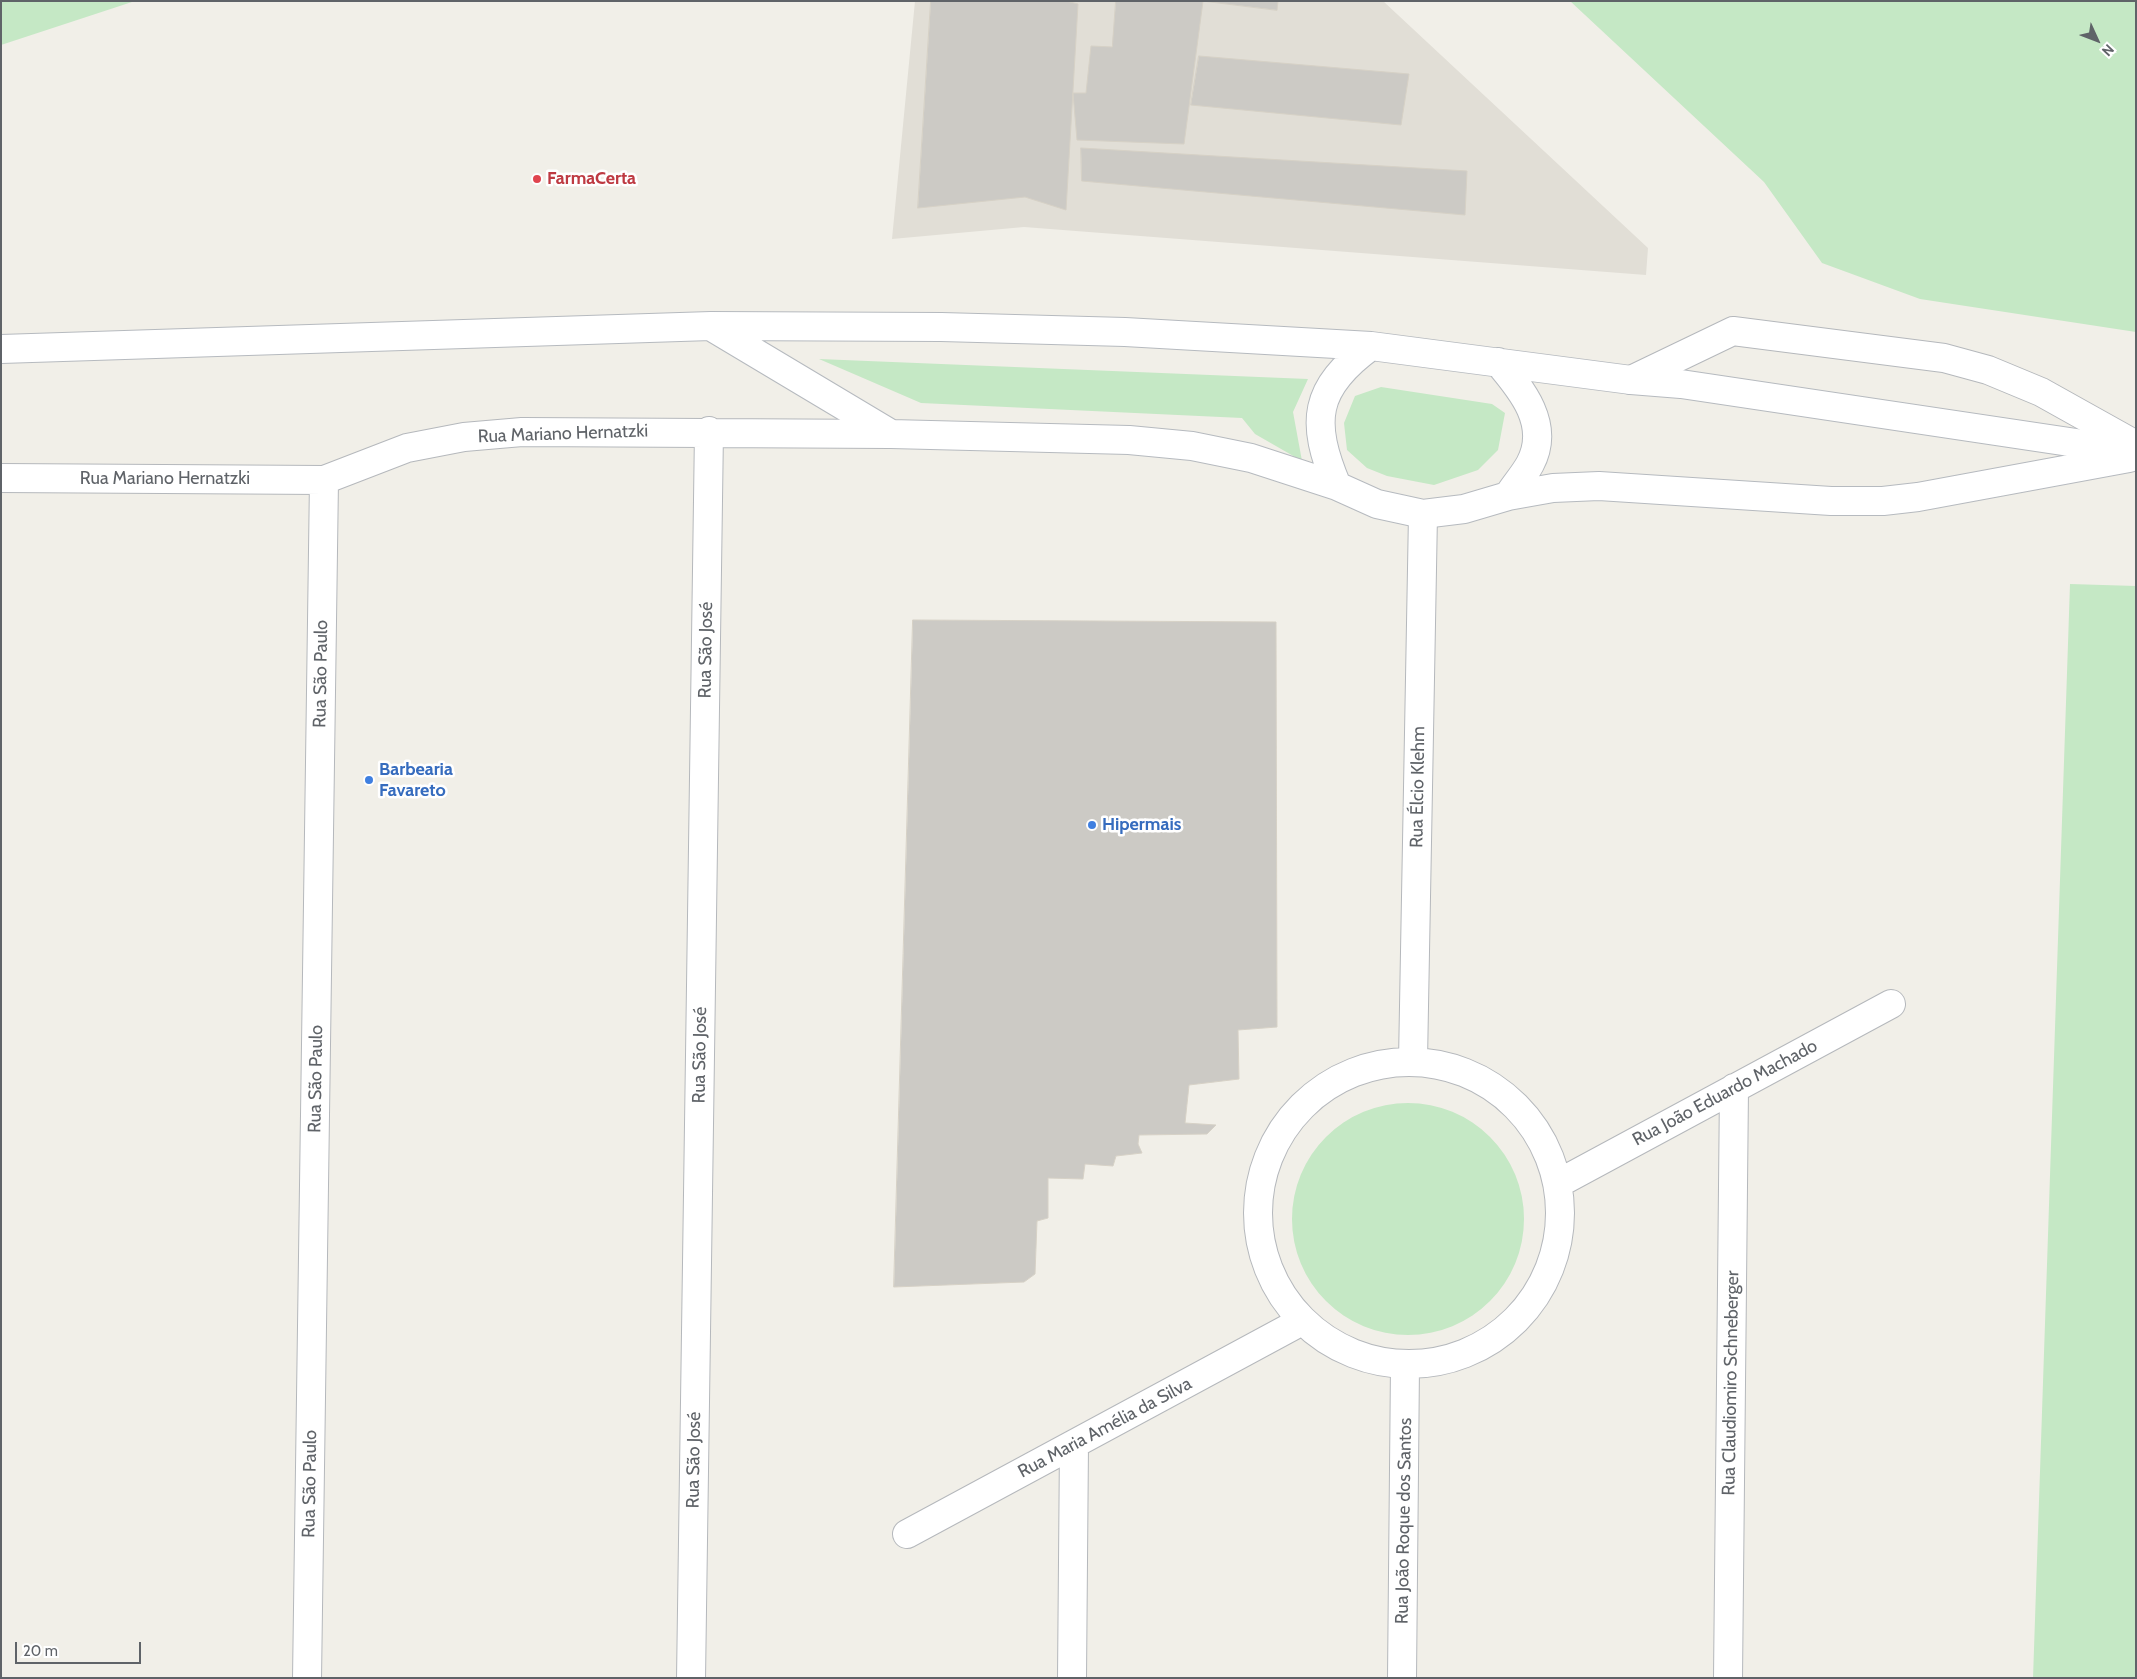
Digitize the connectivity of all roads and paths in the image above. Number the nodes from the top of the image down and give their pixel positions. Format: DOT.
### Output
graph roads {
  1 [pos="711,326"];
  2 [pos="1371,346"];
  3 [pos="1,349"];
  4 [pos="1498,362"];
  5 [pos="1631,380"];
  6 [pos="709,431"];
  7 [pos="891,434"];
  8 [pos="2136,446"];
  9 [pos="2136,452"];
  10 [pos="2136,456"];
  11 [pos="1,478"];
  12 [pos="324,480"];
  13 [pos="1337,486"];
  14 [pos="1508,496"];
  15 [pos="1423,514"];
  16 [pos="1892,1004"];
  17 [pos="1413,1061"];
  18 [pos="1734,1088"];
  19 [pos="1559,1183"];
  20 [pos="1302,1321"];
  21 [pos="1405,1365"];
  22 [pos="1074,1444"];
  23 [pos="907,1534"];
  24 [pos="307,1678"];
  25 [pos="691,1678"];
  26 [pos="1072,1678"];
  27 [pos="1402,1678"];
  28 [pos="1728,1678"];
  1 -- 2 [label="street"];
  1 -- 3 [label="street"];
  1 -- 7 [label="street"];
  2 -- 4 [label="street"];
  2 -- 13 [label="street"];
  4 -- 5 [label="street"];
  4 -- 14 [label="street"];
  5 -- 8 [label="street"];
  5 -- 9 [label="street"];
  6 -- 7 [label="street, Rua Mariano Hernatzki"];
  6 -- 12 [label="street, Rua Mariano Hernatzki"];
  6 -- 25 [label="street, Rua São José"];
  7 -- 13 [label="street, Rua Mariano Hernatzki"];
  10 -- 14 [label="street, Rua Mariano Hernatzki"];
  11 -- 12 [label="street, Rua Mariano Hernatzki"];
  12 -- 24 [label="street, Rua São Paulo"];
  13 -- 15 [label="street, Rua Mariano Hernatzki"];
  14 -- 15 [label="street, Rua Mariano Hernatzki"];
  15 -- 17 [label="street, Rua Élcio Klehm"];
  16 -- 18 [label="street, Rua João Eduardo Machado"];
  17 -- 19 [label="street"];
  17 -- 20 [label="street"];
  18 -- 19 [label="street, Rua João Eduardo Machado"];
  18 -- 28 [label="street, Rua Claudiomiro Schneberger"];
  19 -- 21 [label="street"];
  20 -- 21 [label="street"];
  20 -- 22 [label="street, Rua Maria Amélia da Silva"];
  21 -- 27 [label="street, Rua João Roque dos Santos"];
  22 -- 23 [label="street, Rua Maria Amélia da Silva"];
  22 -- 26 [label="street"];
}
